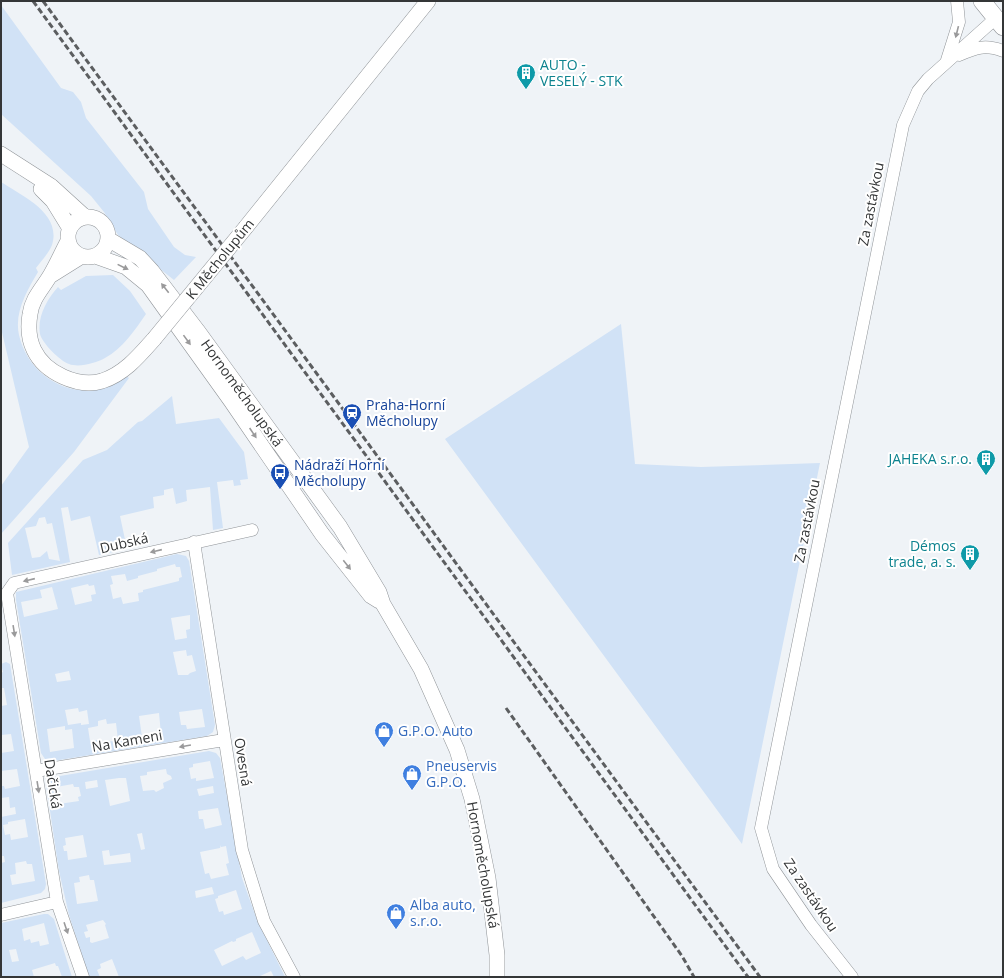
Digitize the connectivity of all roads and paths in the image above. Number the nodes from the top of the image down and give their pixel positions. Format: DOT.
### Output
graph roads {
  1 [pos="428,1"];
  2 [pos="957,1"];
  3 [pos="982,1"];
  4 [pos="999,22"];
  5 [pos="1003,51"];
  6 [pos="947,61"];
  7 [pos="6,157"];
  8 [pos="84,216"];
  9 [pos="68,234"];
  10 [pos="108,239"];
  11 [pos="88,256"];
  12 [pos="50,276"];
  13 [pos="252,530"];
  14 [pos="194,542"];
  15 [pos="8,593"];
  16 [pos="383,604"];
  17 [pos="224,740"];
  18 [pos="36,772"];
  19 [pos="57,902"];
  20 [pos="1,915"];
  21 [pos="83,977"];
  22 [pos="294,977"];
  23 [pos="497,977"];
  24 [pos="852,977"];
  1 -- 12 [label="street, K Měcholupům, bridge"];
  2 -- 6 [label="street, one-way"];
  3 -- 4 [label="main road"];
  4 -- 6 [label="street, Za zastávkou"];
  5 -- 6 [label="street, Za zastávkou"];
  6 -- 24 [label="street, Za zastávkou"];
  7 -- 8 [label="street, Hornoměcholupská"];
  7 -- 9 [label="street, Hornoměcholupská"];
  8 -- 9 [label="street"];
  8 -- 10 [label="street, Hornoměcholupská"];
  9 -- 11 [label="street, Hornoměcholupská"];
  9 -- 12 [label="street, K Měcholupům"];
  10 -- 11 [label="street"];
  16 -- 10 [label="street, Hornoměcholupská, one-way"];
  11 -- 12 [label="street, K Měcholupům"];
  11 -- 16 [label="street, Hornoměcholupská, one-way"];
  13 -- 14 [label="street, Dubská"];
  14 -- 15 [label="street, Dubská, one-way"];
  14 -- 17 [label="street, Ovesná"];
  15 -- 18 [label="street, Dačická, one-way"];
  16 -- 23 [label="street, Hornoměcholupská"];
  17 -- 18 [label="street, Na Kameni, one-way"];
  17 -- 22 [label="street, Ovesná"];
  18 -- 19 [label="street, Dačická, one-way"];
  19 -- 20 [label="street"];
  19 -- 21 [label="street, Dačická, one-way"];
}
